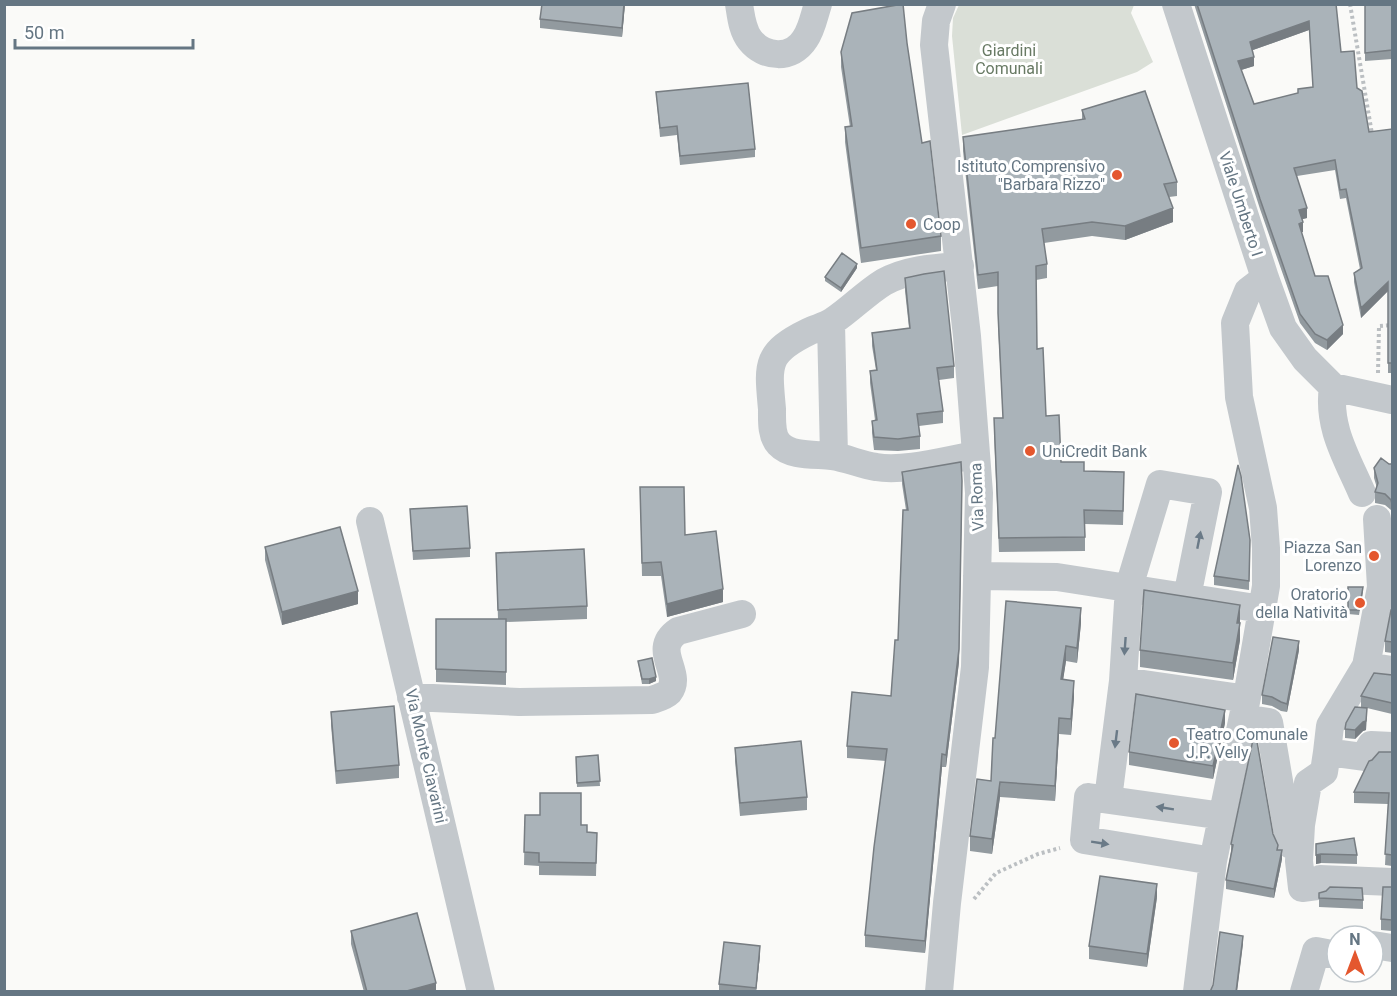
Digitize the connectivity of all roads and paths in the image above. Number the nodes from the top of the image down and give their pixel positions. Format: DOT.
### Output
graph roads {
  1 [pos="739,4"];
  2 [pos="818,4"];
  3 [pos="942,4"];
  4 [pos="1176,4"];
  5 [pos="1350,4"];
  6 [pos="1374,141"];
  7 [pos="960,266"];
  8 [pos="1265,278"];
  9 [pos="831,323"];
  10 [pos="1392,325"];
  11 [pos="1333,387"];
  12 [pos="1384,399"];
  13 [pos="975,455"];
  14 [pos="834,456"];
  15 [pos="1362,493"];
  16 [pos="1377,519"];
  17 [pos="370,521"];
  18 [pos="977,576"];
  19 [pos="1129,588"];
  20 [pos="1387,588"];
  21 [pos="1187,597"];
  22 [pos="1262,609"];
  23 [pos="742,614"];
  24 [pos="1379,668"];
  25 [pos="1123,681"];
  26 [pos="411,697"];
  27 [pos="1245,708"];
  28 [pos="1392,746"];
  29 [pos="1328,752"];
  30 [pos="1108,799"];
  31 [pos="1223,816"];
  32 [pos="1084,840"];
  33 [pos="1213,861"];
  34 [pos="1299,861"];
  35 [pos="1392,882"];
  36 [pos="968,907"];
  37 [pos="1325,953"];
  38 [pos="481,992"];
  39 [pos="939,992"];
  40 [pos="1197,992"];
  41 [pos="1304,992"];
  1 -- 2 [label="street"];
  3 -- 7 [label="street, Via Roma"];
  4 -- 8 [label="street, Viale Umberto I"];
  5 -- 6 [label="path"];
  7 -- 9 [label="street"];
  7 -- 13 [label="street, Via Roma"];
  8 -- 11 [label="street, Viale Umberto I"];
  8 -- 22 [label="street"];
  9 -- 14 [label="street"];
  9 -- 14 [label="street"];
  10 -- 12 [label="path"];
  11 -- 12 [label="street"];
  11 -- 15 [label="street"];
  13 -- 14 [label="street"];
  13 -- 18 [label="street, Via Roma"];
  16 -- 20 [label="street"];
  17 -- 26 [label="street, Via Monte Ciavarini"];
  18 -- 19 [label="street"];
  18 -- 39 [label="street, Via Roma"];
  19 -- 21 [label="street"];
  21 -- 19 [label="street, one-way"];
  19 -- 25 [label="street, one-way"];
  20 -- 24 [label="street"];
  21 -- 22 [label="street"];
  22 -- 27 [label="street"];
  23 -- 26 [label="street"];
  24 -- 29 [label="street"];
  25 -- 27 [label="street"];
  25 -- 30 [label="street, one-way"];
  26 -- 38 [label="street, Via Monte Ciavarini"];
  27 -- 31 [label="street"];
  27 -- 34 [label="street"];
  28 -- 29 [label="street"];
  29 -- 34 [label="street"];
  31 -- 30 [label="street, one-way"];
  30 -- 32 [label="street"];
  31 -- 33 [label="street"];
  32 -- 33 [label="street, one-way"];
  32 -- 36 [label="path"];
  33 -- 40 [label="street"];
  34 -- 35 [label="street"];
  37 -- 41 [label="street"];
}
